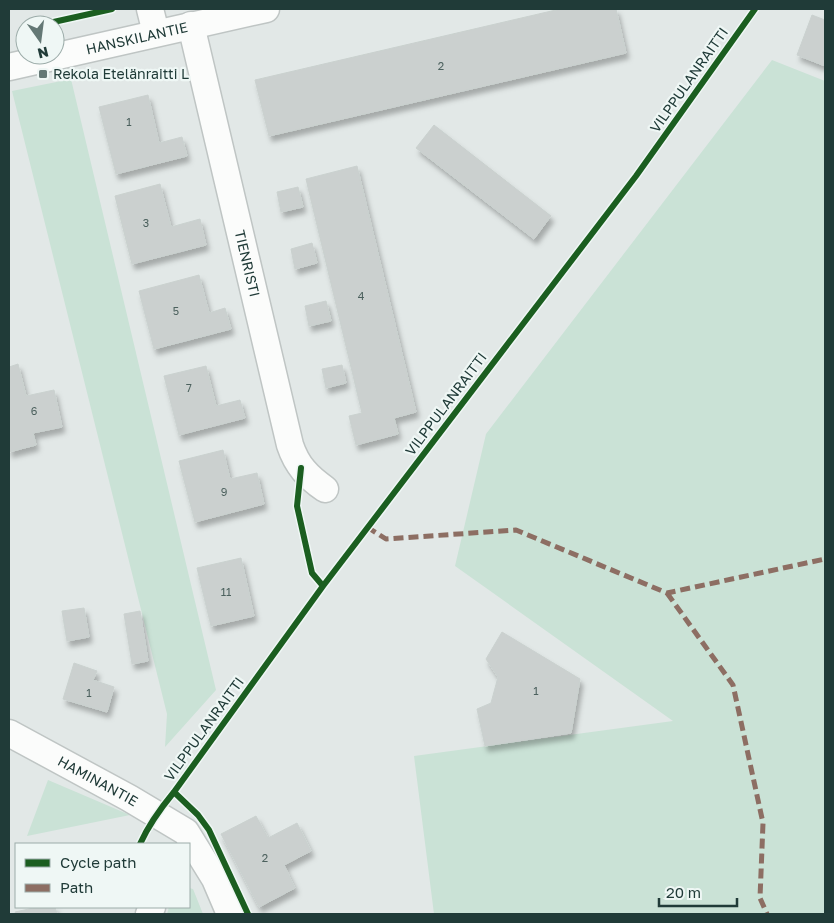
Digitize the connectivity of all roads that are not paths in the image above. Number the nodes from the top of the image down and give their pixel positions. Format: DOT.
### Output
graph roads {
  1 [pos="266,9"];
  2 [pos="153,21"];
  3 [pos="190,25"];
  4 [pos="9,67"];
  5 [pos="325,489"];
  6 [pos="9,733"];
  7 [pos="182,838"];
  8 [pos="190,848"];
  9 [pos="230,914"];
  1 -- 3 [label="street, HANSKILANTIE"];
  2 -- 3 [label="street, HANSKILANTIE"];
  2 -- 4 [label="street, HANSKILANTIE"];
  3 -- 5 [label="street, TIENRISTI"];
  6 -- 7 [label="street, HAMINANTIE"];
  8 -- 9 [label="street"];
}
